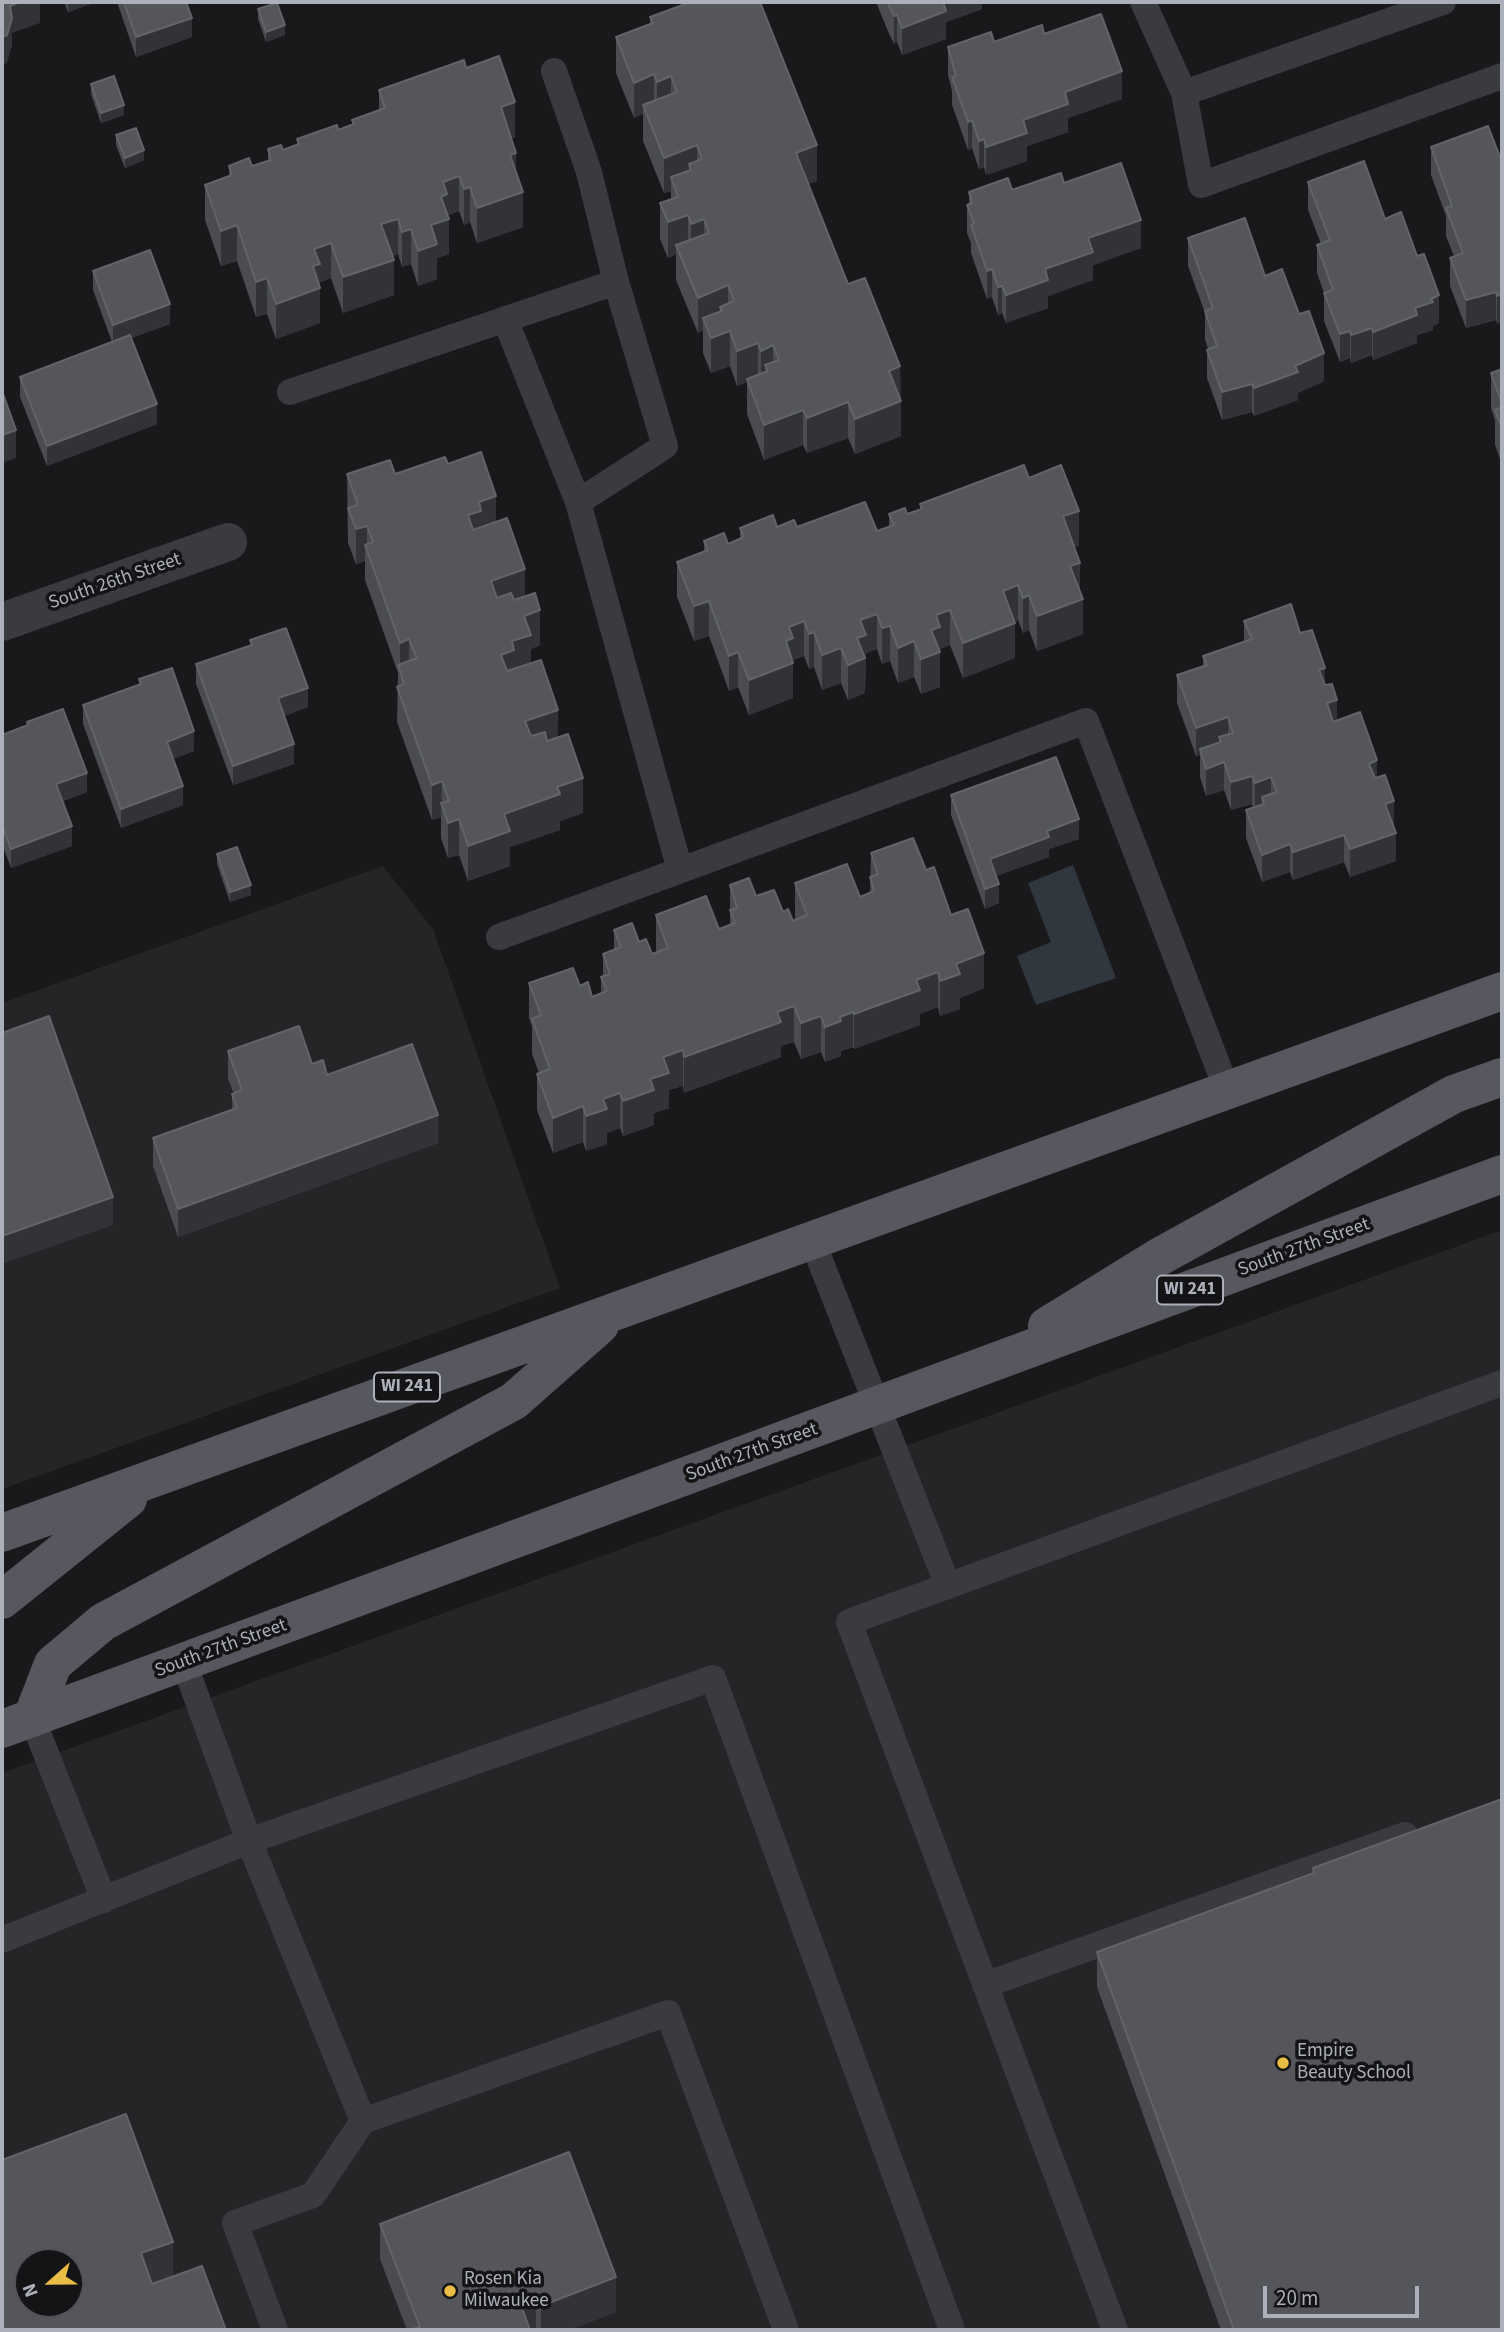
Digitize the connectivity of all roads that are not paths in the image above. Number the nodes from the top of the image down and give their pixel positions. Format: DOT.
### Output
graph roads {
  1 [pos="1143,2"];
  2 [pos="1443,2"];
  3 [pos="554,71"];
  4 [pos="1502,76"];
  5 [pos="1184,93"];
  6 [pos="616,282"];
  7 [pos="505,320"];
  8 [pos="290,392"];
  9 [pos="578,502"];
  10 [pos="228,542"];
  11 [pos="2,622"];
  12 [pos="680,870"];
  13 [pos="499,937"];
  14 [pos="1502,991"];
  15 [pos="1502,1077"];
  16 [pos="1227,1090"];
  17 [pos="1502,1174"];
  18 [pos="812,1240"];
  19 [pos="615,1312"];
  20 [pos="973,1371"];
  21 [pos="1502,1383"];
  22 [pos="877,1406"];
  23 [pos="155,1478"];
  24 [pos="2,1533"];
  25 [pos="948,1586"];
  26 [pos="2,1600"];
  27 [pos="184,1663"];
  28 [pos="17,1724"];
  29 [pos="1432,1825"];
  30 [pos="250,1841"];
  31 [pos="104,1900"];
  32 [pos="2,1940"];
  33 [pos="985,1985"];
  34 [pos="363,2122"];
  35 [pos="275,2330"];
  36 [pos="786,2330"];
  37 [pos="951,2330"];
  38 [pos="1115,2330"];
  1 -- 5 [label="lane"];
  2 -- 5 [label="lane"];
  3 -- 6 [label="lane"];
  4 -- 5 [label="lane"];
  6 -- 7 [label="lane"];
  6 -- 9 [label="lane"];
  7 -- 8 [label="lane"];
  7 -- 9 [label="lane"];
  9 -- 12 [label="lane"];
  10 -- 11 [label="street, South 26th Street"];
  12 -- 13 [label="lane"];
  12 -- 16 [label="lane"];
  14 -- 16 [label="main road, WI 241"];
  15 -- 20 [label="main road"];
  16 -- 18 [label="main road, WI 241"];
  17 -- 20 [label="main road, South 27th Street / WI 241"];
  18 -- 19 [label="main road, WI 241"];
  18 -- 22 [label="lane"];
  19 -- 23 [label="main road, WI 241"];
  19 -- 28 [label="main road"];
  20 -- 22 [label="main road, South 27th Street / WI 241"];
  21 -- 25 [label="lane"];
  22 -- 25 [label="lane"];
  22 -- 27 [label="main road, South 27th Street / WI 241"];
  23 -- 24 [label="main road, WI 241"];
  23 -- 26 [label="main road"];
  25 -- 33 [label="lane"];
  27 -- 28 [label="main road, South 27th Street / WI 241"];
  27 -- 30 [label="lane"];
  28 -- 31 [label="lane"];
  29 -- 33 [label="lane"];
  30 -- 31 [label="lane"];
  30 -- 34 [label="lane"];
  30 -- 37 [label="lane"];
  31 -- 32 [label="lane"];
  33 -- 38 [label="lane"];
  34 -- 35 [label="lane"];
  34 -- 36 [label="lane"];
}
